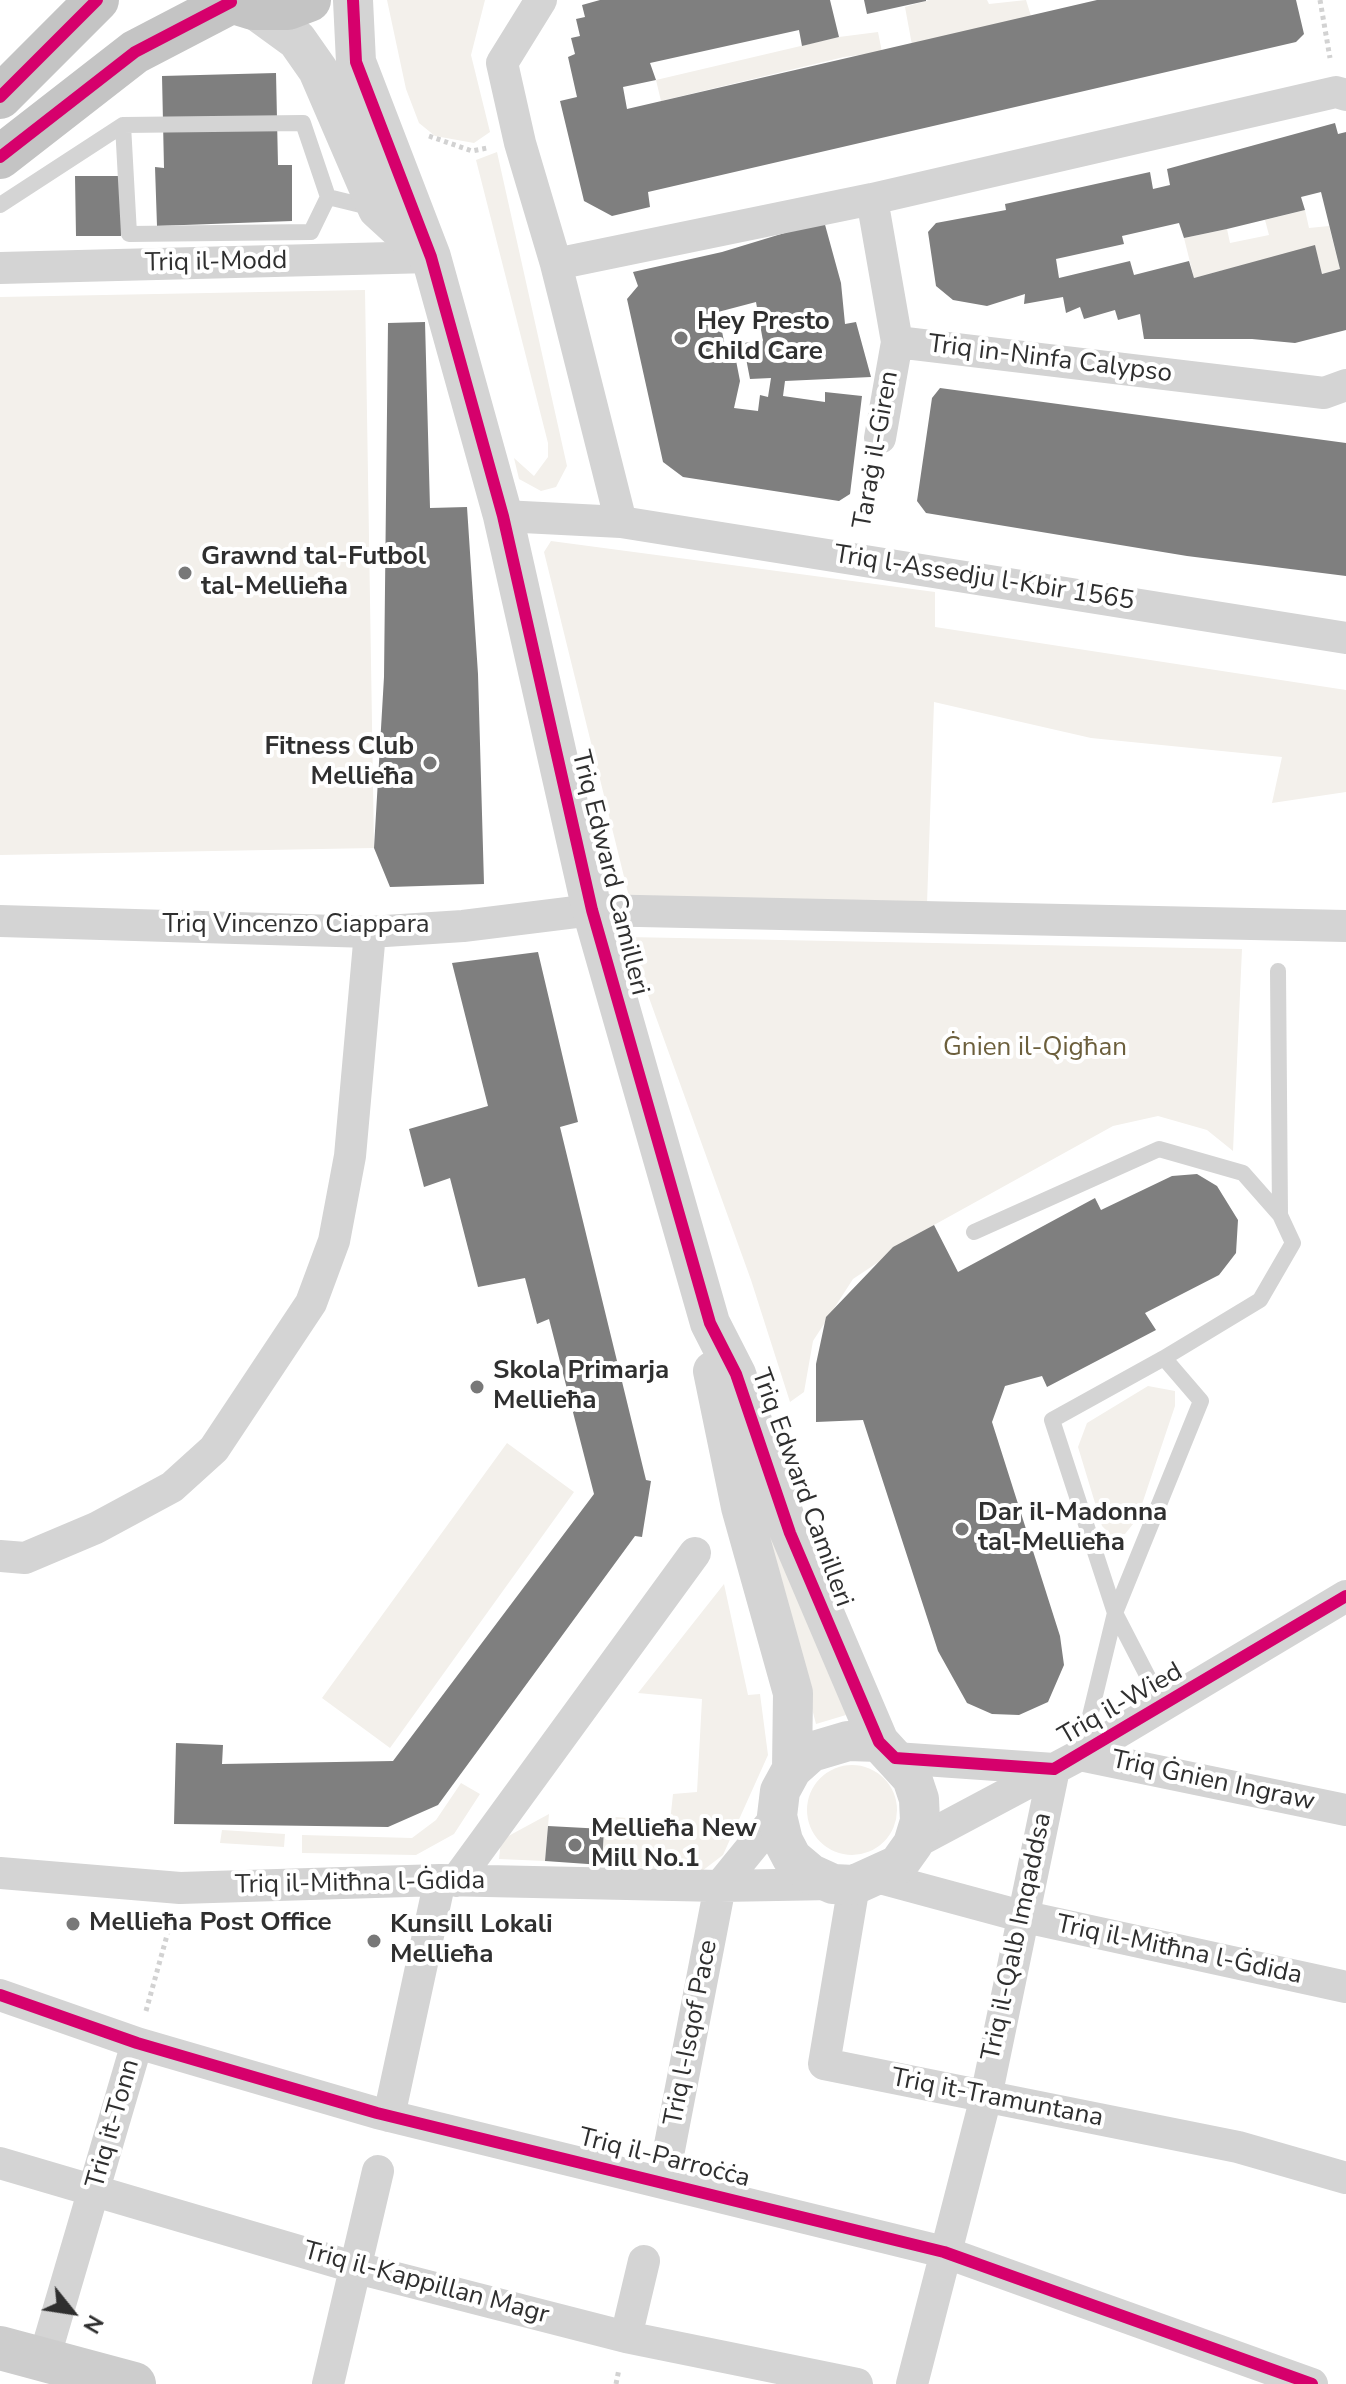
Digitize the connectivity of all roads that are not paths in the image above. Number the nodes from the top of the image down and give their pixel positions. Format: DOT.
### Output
graph roads {
  1 [pos="97,0"];
  2 [pos="309,0"];
  3 [pos="353,0"];
  4 [pos="541,0"];
  5 [pos="237,3"];
  6 [pos="1341,93"];
  7 [pos="0,97"];
  8 [pos="123,125"];
  9 [pos="0,157"];
  10 [pos="328,197"];
  11 [pos="872,199"];
  12 [pos="0,205"];
  13 [pos="378,209"];
  14 [pos="431,257"];
  15 [pos="556,264"];
  16 [pos="0,268"];
  17 [pos="897,342"];
  18 [pos="1346,385"];
  19 [pos="880,438"];
  20 [pos="503,516"];
  21 [pos="621,522"];
  22 [pos="1346,638"];
  23 [pos="592,910"];
  24 [pos="0,921"];
  25 [pos="1346,926"];
  26 [pos="370,932"];
  27 [pos="1278,971"];
  28 [pos="1280,1215"];
  29 [pos="974,1232"];
  30 [pos="710,1323"];
  31 [pos="1164,1358"];
  32 [pos="695,1553"];
  33 [pos="0,1556"];
  34 [pos="1346,1596"];
  35 [pos="1115,1613"];
  36 [pos="1163,1706"];
  37 [pos="887,1750"];
  38 [pos="1067,1762"];
  39 [pos="792,1769"];
  40 [pos="1346,1810"];
  41 [pos="777,1816"];
  42 [pos="913,1844"];
  43 [pos="0,1873"];
  44 [pos="448,1881"];
  45 [pos="854,1881"];
  46 [pos="720,1886"];
  47 [pos="1021,1916"];
  48 [pos="1346,1987"];
  49 [pos="0,1995"];
  50 [pos="137,2043"];
  51 [pos="986,2097"];
  52 [pos="389,2116"];
  53 [pos="0,2163"];
  54 [pos="378,2171"];
  55 [pos="1346,2178"];
  56 [pos="663,2181"];
  57 [pos="94,2190"];
  58 [pos="944,2252"];
  59 [pos="644,2261"];
  60 [pos="357,2268"];
  61 [pos="626,2337"];
  62 [pos="0,2348"];
  63 [pos="44,2359"];
  64 [pos="134,2384"];
  65 [pos="328,2384"];
  66 [pos="857,2384"];
  67 [pos="912,2384"];
  68 [pos="1312,2384"];
  1 -- 7 [label="highway"];
  2 -- 5 [label="highway"];
  3 -- 14 [label="street, Triq Edward Camilleri"];
  4 -- 15 [label="street"];
  5 -- 9 [label="highway"];
  5 -- 13 [label="street"];
  6 -- 11 [label="street"];
  8 -- 10 [label="lane"];
  8 -- 10 [label="lane"];
  8 -- 12 [label="lane"];
  10 -- 13 [label="lane"];
  11 -- 15 [label="street"];
  11 -- 17 [label="street, Triq in-Ninfa Calypso"];
  13 -- 14 [label="street"];
  14 -- 16 [label="street, Triq il-Modd"];
  14 -- 20 [label="street, Triq Edward Camilleri"];
  15 -- 21 [label="street"];
  17 -- 18 [label="street, Triq in-Ninfa Calypso"];
  17 -- 19 [label="street, Taraġ il-Giren"];
  20 -- 21 [label="street, Triq l-Assedju l-Kbir 1565"];
  20 -- 23 [label="street, Triq Edward Camilleri"];
  21 -- 22 [label="street, Triq l-Assedju l-Kbir 1565"];
  23 -- 25 [label="street, Triq Vincenzo Ciappara"];
  23 -- 26 [label="street, Triq Vincenzo Ciappara"];
  23 -- 30 [label="street, Triq Edward Camilleri"];
  24 -- 26 [label="street, Triq Vincenzo Ciappara"];
  26 -- 33 [label="street"];
  27 -- 28 [label="lane"];
  28 -- 29 [label="lane"];
  28 -- 31 [label="lane"];
  30 -- 37 [label="street, Triq Edward Camilleri"];
  30 -- 39 [label="street, Triq Edward Camilleri"];
  31 -- 35 [label="lane"];
  31 -- 35 [label="lane"];
  32 -- 44 [label="street"];
  34 -- 36 [label="street, Triq il-Wied"];
  35 -- 36 [label="lane"];
  35 -- 38 [label="lane"];
  36 -- 38 [label="street, Triq il-Wied"];
  37 -- 38 [label="street, Triq il-Wied"];
  37 -- 39 [label="street"];
  37 -- 42 [label="street"];
  38 -- 40 [label="street, Triq Ġnien Ingraw"];
  38 -- 42 [label="street, Triq il-Wied"];
  38 -- 47 [label="street, Triq il-Qalb Imqaddsa"];
  39 -- 41 [label="street"];
  41 -- 45 [label="street"];
  41 -- 46 [label="street"];
  42 -- 45 [label="street"];
  43 -- 44 [label="street, Triq il-Mitħna l-Ġdida"];
  44 -- 46 [label="street, Triq il-Mitħna l-Ġdida"];
  44 -- 52 [label="street"];
  45 -- 46 [label="street, Triq il-Mitħna l-Ġdida"];
  45 -- 47 [label="street, Triq il-Mitħna l-Ġdida"];
  45 -- 51 [label="street, Triq it-Tramuntana"];
  46 -- 56 [label="street, Triq l-Isqof Pace"];
  47 -- 48 [label="street, Triq il-Mitħna l-Ġdida"];
  47 -- 51 [label="street, Triq il-Qalb Imqaddsa"];
  49 -- 50 [label="street, Triq il-Parroċċa"];
  50 -- 52 [label="street, Triq il-Parroċċa"];
  50 -- 57 [label="street, Triq it-Tonn"];
  51 -- 55 [label="street, Triq it-Tramuntana"];
  51 -- 58 [label="street, Triq il-Qalb Imqaddsa"];
  52 -- 56 [label="street, Triq il-Parroċċa"];
  53 -- 57 [label="street, Triq il-Kappillan Magr"];
  54 -- 60 [label="street"];
  56 -- 58 [label="street, Triq il-Parroċċa"];
  57 -- 60 [label="street, Triq il-Kappillan Magr"];
  57 -- 63 [label="street, Triq it-Tonn"];
  58 -- 67 [label="street, Triq il-Qalb Imqaddsa"];
  58 -- 68 [label="street, Triq il-Parroċċa"];
  59 -- 61 [label="street"];
  60 -- 61 [label="street, Triq il-Kappillan Magr"];
  60 -- 65 [label="street"];
  61 -- 66 [label="street, Triq il-Kappillan Magr"];
  62 -- 63 [label="main road"];
  63 -- 64 [label="main road"];
}
